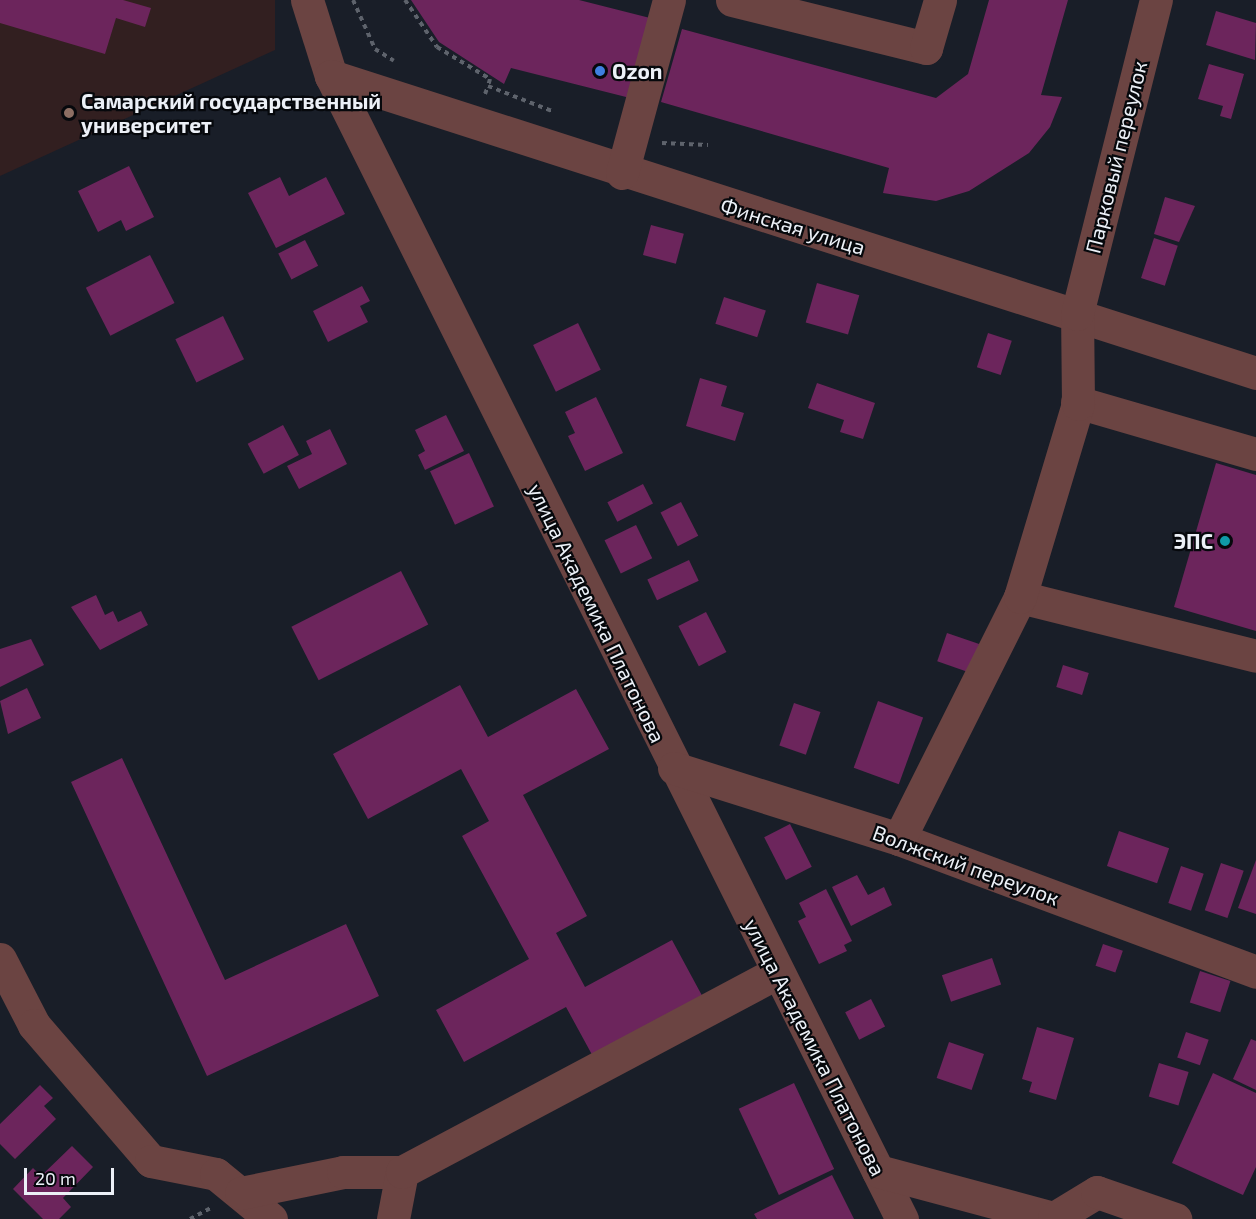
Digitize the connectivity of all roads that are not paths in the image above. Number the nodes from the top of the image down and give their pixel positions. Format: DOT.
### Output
graph roads {
  1 [pos="307,0"];
  2 [pos="669,0"];
  3 [pos="732,0"];
  4 [pos="940,0"];
  5 [pos="1156,0"];
  6 [pos="331,76"];
  7 [pos="622,173"];
  8 [pos="1077,314"];
  9 [pos="1256,373"];
  10 [pos="1077,402"];
  11 [pos="1256,454"];
  12 [pos="1020,597"];
  13 [pos="1256,656"];
  14 [pos="674,768"];
  15 [pos="899,839"];
  16 [pos="0,959"];
  17 [pos="1256,972"];
  18 [pos="777,973"];
  19 [pos="402,1172"];
  20 [pos="878,1172"];
  21 [pos="241,1193"];
  22 [pos="271,1219"];
  23 [pos="393,1219"];
  24 [pos="902,1219"];
  25 [pos="1175,1219"];
  1 -- 6 [label="street, улица Академика Платонова"];
  2 -- 7 [label="street"];
  3 -- 4 [label="street"];
  5 -- 8 [label="street, Парковый переулок"];
  6 -- 7 [label="street, Финская улица"];
  6 -- 14 [label="street, улица Академика Платонова"];
  7 -- 8 [label="street, Финская улица"];
  8 -- 9 [label="street, Финская улица"];
  8 -- 10 [label="street, Парковый переулок"];
  10 -- 11 [label="street"];
  10 -- 12 [label="street, Парковый переулок"];
  12 -- 13 [label="street"];
  12 -- 15 [label="street, Парковый переулок"];
  14 -- 15 [label="street, Волжский переулок"];
  14 -- 18 [label="street, улица Академика Платонова"];
  15 -- 17 [label="street, Волжский переулок"];
  16 -- 21 [label="street"];
  18 -- 19 [label="street"];
  18 -- 20 [label="street, улица Академика Платонова"];
  19 -- 21 [label="street"];
  19 -- 23 [label="street"];
  20 -- 24 [label="street, улица Академика Платонова"];
  20 -- 25 [label="street"];
  21 -- 22 [label="street"];
}
